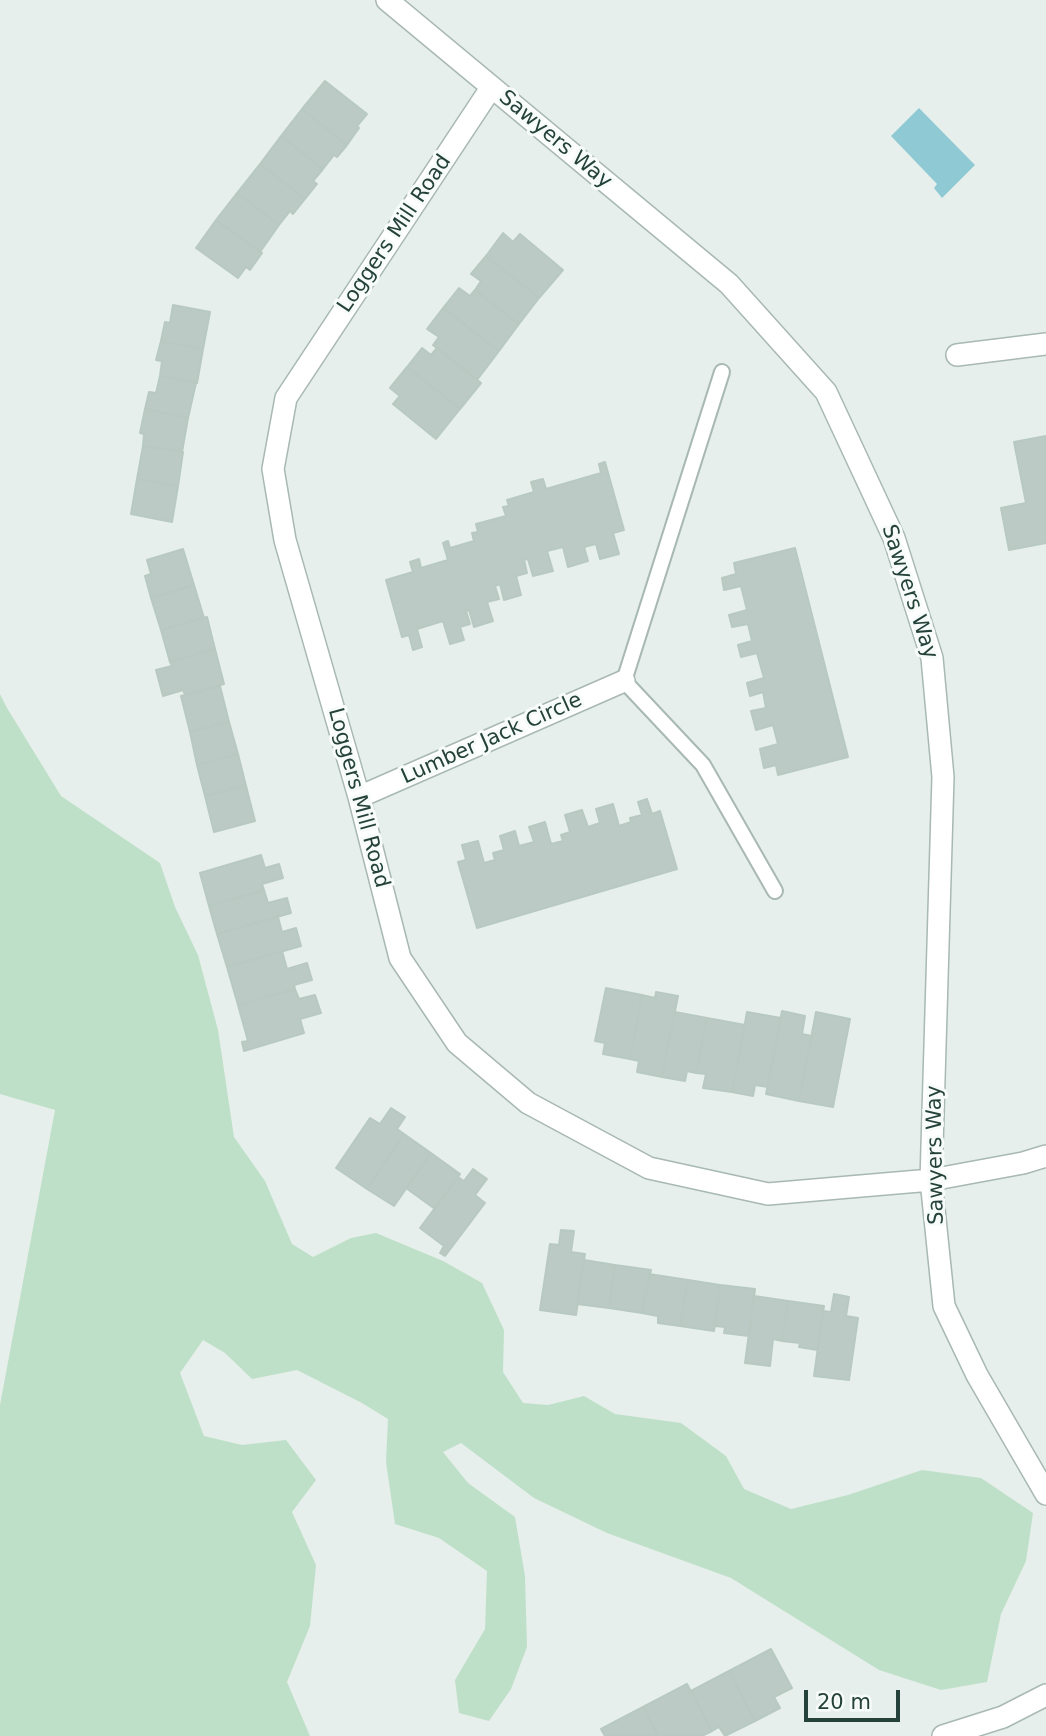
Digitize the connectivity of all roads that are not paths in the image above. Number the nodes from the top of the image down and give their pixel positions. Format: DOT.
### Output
graph roads {
  1 [pos="387,0"];
  2 [pos="491,88"];
  3 [pos="1046,344"];
  4 [pos="957,355"];
  5 [pos="722,372"];
  6 [pos="624,681"];
  7 [pos="359,797"];
  8 [pos="775,891"];
  9 [pos="1046,1156"];
  10 [pos="931,1180"];
  11 [pos="1046,1494"];
  12 [pos="1046,1695"];
  13 [pos="943,1736"];
  1 -- 2 [label="street, Sawyers Way"];
  2 -- 7 [label="street, Loggers Mill Road"];
  2 -- 10 [label="street, Sawyers Way"];
  3 -- 4 [label="street"];
  5 -- 6 [label="lane"];
  6 -- 7 [label="street, Lumber Jack Circle"];
  6 -- 8 [label="lane"];
  7 -- 10 [label="street, Loggers Mill Road"];
  9 -- 10 [label="street, Loggers Mill Road"];
  10 -- 11 [label="street, Sawyers Way"];
  12 -- 13 [label="street"];
}
